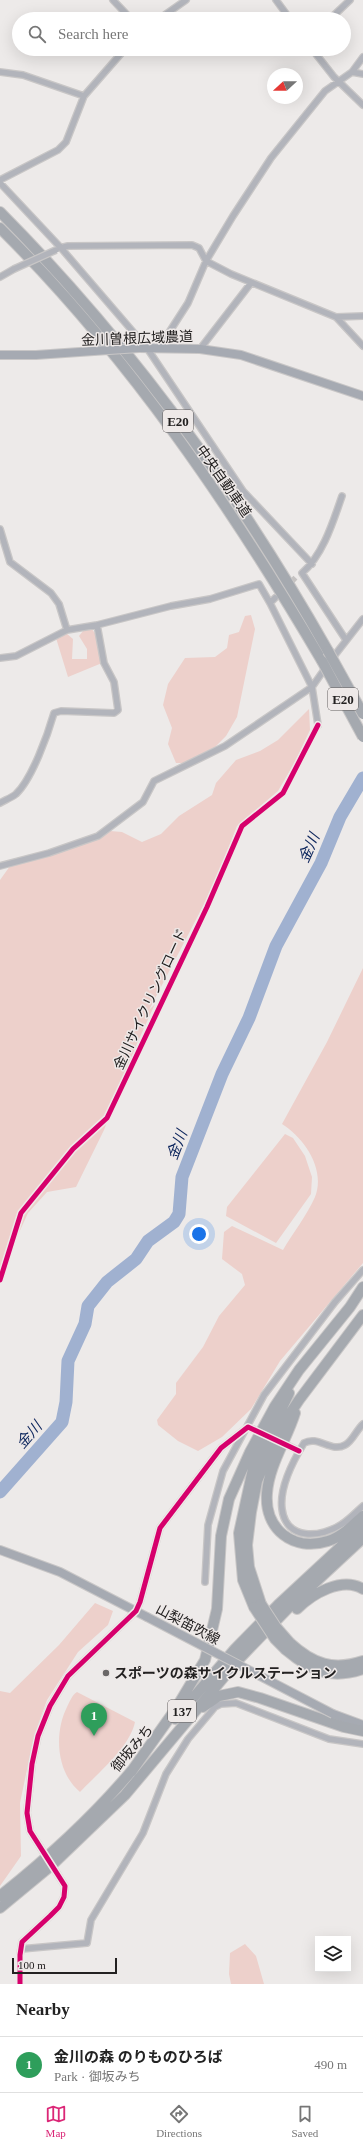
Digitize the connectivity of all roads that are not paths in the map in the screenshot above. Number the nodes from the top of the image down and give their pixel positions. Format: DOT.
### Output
graph roads {
  1 [pos="113,0"];
  2 [pos="186,0"];
  3 [pos="276,0"];
  4 [pos="350,0"];
  5 [pos="125,12"];
  6 [pos="169,12"];
  7 [pos="285,12"];
  8 [pos="337,12"];
  9 [pos="119,56"];
  10 [pos="318,56"];
  11 [pos="363,57"];
  12 [pos="0,72"];
  13 [pos="352,72"];
  14 [pos="363,74"];
  15 [pos="340,82"];
  16 [pos="84,96"];
  17 [pos="363,105"];
  18 [pos="0,182"];
  19 [pos="0,212"];
  20 [pos="0,228"];
  21 [pos="58,249"];
  22 [pos="206,261"];
  23 [pos="0,277"];
  24 [pos="251,283"];
  25 [pos="363,316"];
  26 [pos="336,317"];
  27 [pos="363,346"];
  28 [pos="143,348"];
  29 [pos="159,348"];
  30 [pos="200,349"];
  31 [pos="0,354"];
  32 [pos="363,396"];
  33 [pos="342,496"];
  34 [pos="0,529"];
  35 [pos="312,564"];
  36 [pos="302,573"];
  37 [pos="296,577"];
  38 [pos="275,598"];
  39 [pos="270,603"];
  40 [pos="363,619"];
  41 [pos="97,626"];
  42 [pos="67,630"];
  43 [pos="346,640"];
  44 [pos="0,658"];
  45 [pos="312,687"];
  46 [pos="363,714"];
  47 [pos="318,726"];
  48 [pos="363,737"];
  49 [pos="0,804"];
  50 [pos="0,866"];
  51 [pos="363,1270"];
  52 [pos="363,1288"];
  53 [pos="363,1298"];
  54 [pos="350,1307"];
  55 [pos="362,1318"];
  56 [pos="299,1370"];
  57 [pos="299,1400"];
  58 [pos="363,1424"];
  59 [pos="250,1428"];
  60 [pos="287,1445"];
  61 [pos="299,1451"];
  62 [pos="363,1506"];
  63 [pos="363,1516"];
  64 [pos="347,1525"];
  65 [pos="363,1526"];
  66 [pos="363,1538"];
  67 [pos="0,1550"];
  68 [pos="205,1582"];
  69 [pos="363,1589"];
  70 [pos="258,1606"];
  71 [pos="136,1610"];
  72 [pos="251,1647"];
  73 [pos="288,1647"];
  74 [pos="363,1661"];
  75 [pos="363,1669"];
  76 [pos="188,1720"];
  77 [pos="363,1725"];
  78 [pos="363,1731"];
  79 [pos="363,1744"];
  80 [pos="131,1772"];
  81 [pos="49,1862"];
  82 [pos="0,1896"];
  83 [pos="0,1908"];
  84 [pos="21,1949"];
  85 [pos="20,1984"];
  1 -- 5 [label="street"];
  2 -- 6 [label="street"];
  3 -- 7 [label="street"];
  4 -- 8 [label="street"];
  9 -- 16 [label="street"];
  10 -- 15 [label="street"];
  11 -- 13 [label="street"];
  12 -- 16 [label="street"];
  13 -- 14 [label="street"];
  13 -- 15 [label="street"];
  15 -- 17 [label="street"];
  15 -- 22 [label="street"];
  16 -- 18 [label="street"];
  18 -- 21 [label="street"];
  19 -- 46 [label="highway, 中央自動車道 / E20, bridge"];
  20 -- 48 [label="highway, 中央自動車道 / E20, bridge"];
  21 -- 22 [label="street"];
  21 -- 23 [label="street, bridge"];
  21 -- 28 [label="street"];
  22 -- 24 [label="street"];
  22 -- 29 [label="street"];
  24 -- 26 [label="street"];
  24 -- 30 [label="street"];
  25 -- 26 [label="street"];
  26 -- 27 [label="street"];
  28 -- 29 [label="main road, 金川曽根広域農道"];
  28 -- 31 [label="main road, 金川曽根広域農道, bridge"];
  28 -- 35 [label="street"];
  29 -- 30 [label="main road, 金川曽根広域農道"];
  30 -- 32 [label="main road, 金川曽根広域農道"];
  33 -- 35 [label="street"];
  34 -- 42 [label="street"];
  35 -- 36 [label="street"];
  36 -- 37 [label="street"];
  36 -- 43 [label="street"];
  38 -- 39 [label="street"];
  39 -- 41 [label="street"];
  39 -- 45 [label="street"];
  40 -- 43 [label="street"];
  41 -- 42 [label="street"];
  41 -- 49 [label="street"];
  42 -- 44 [label="street"];
  43 -- 45 [label="street"];
  45 -- 47 [label="street"];
  45 -- 50 [label="street"];
  51 -- 59 [label="street"];
  52 -- 54 [label="highway"];
  53 -- 54 [label="highway"];
  54 -- 56 [label="highway"];
  55 -- 57 [label="highway"];
  56 -- 70 [label="highway"];
  56 -- 80 [label="highway"];
  57 -- 64 [label="highway"];
  57 -- 70 [label="highway"];
  58 -- 61 [label="street"];
  59 -- 68 [label="street"];
  59 -- 71 [label="street"];
  60 -- 61 [label="street"];
  61 -- 64 [label="street"];
  62 -- 64 [label="street"];
  63 -- 64 [label="highway"];
  65 -- 80 [label="highway, 御坂みち / 137"];
  66 -- 72 [label="highway, 御坂みち / 137"];
  67 -- 71 [label="main road, 山梨笛吹線"];
  69 -- 72 [label="highway"];
  70 -- 73 [label="highway, bridge"];
  71 -- 77 [label="main road, 山梨笛吹線, bridge"];
  71 -- 81 [label="street"];
  72 -- 76 [label="highway, 御坂みち / 137"];
  73 -- 74 [label="highway"];
  73 -- 75 [label="highway"];
  76 -- 78 [label="highway"];
  76 -- 81 [label="highway, 御坂みち / 137"];
  79 -- 84 [label="street"];
  80 -- 81 [label="highway, 御坂みち / 137"];
  81 -- 82 [label="highway, 御坂みち / 137"];
  81 -- 83 [label="highway, 御坂みち / 137"];
  81 -- 84 [label="street"];
  84 -- 85 [label="street"];
}
